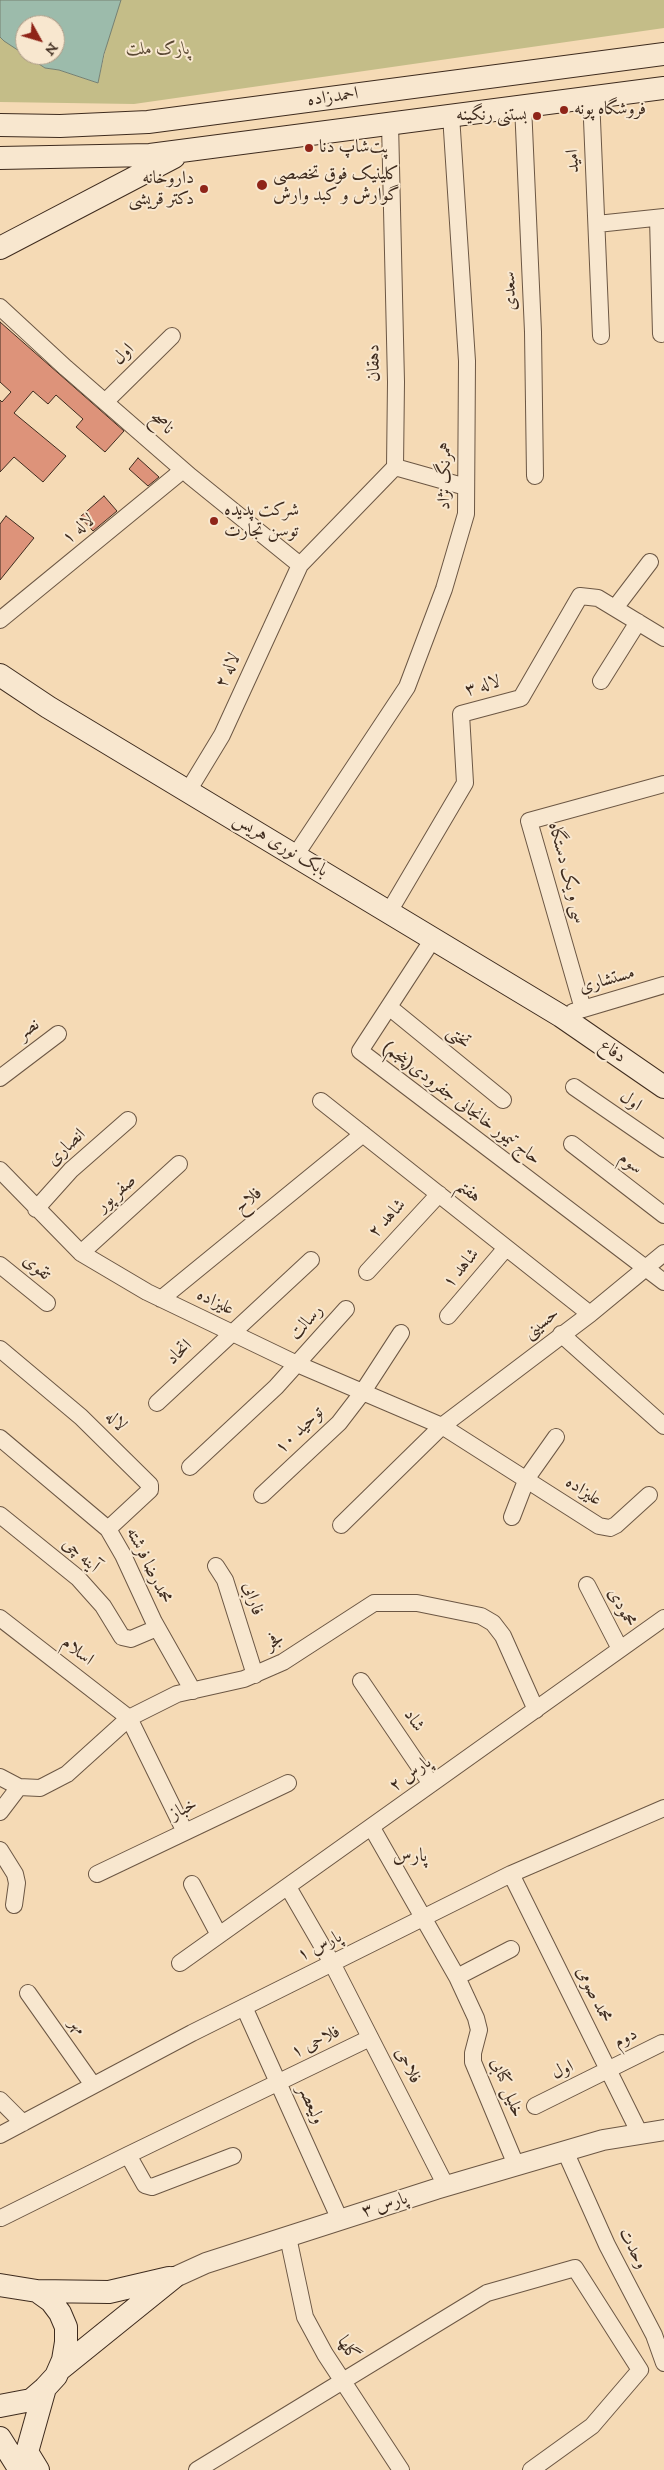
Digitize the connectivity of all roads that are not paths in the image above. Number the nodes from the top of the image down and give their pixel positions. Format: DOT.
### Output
graph roads {
  1 [pos="656,55"];
  2 [pos="658,88"];
  3 [pos="591,96"];
  4 [pos="523,105"];
  5 [pos="451,115"];
  6 [pos="390,123"];
  7 [pos="0,125"];
  8 [pos="186,150"];
  9 [pos="0,158"];
  10 [pos="661,217"];
  11 [pos="596,224"];
  12 [pos="0,248"];
  13 [pos="0,307"];
  14 [pos="661,334"];
  15 [pos="172,336"];
  16 [pos="601,336"];
  17 [pos="105,402"];
  18 [pos="395,467"];
  19 [pos="183,470"];
  20 [pos="535,476"];
  21 [pos="466,487"];
  22 [pos="650,562"];
  23 [pos="300,565"];
  24 [pos="615,608"];
  25 [pos="0,620"];
  26 [pos="638,622"];
  27 [pos="664,638"];
  28 [pos="0,675"];
  29 [pos="601,681"];
  30 [pos="664,784"];
  31 [pos="188,791"];
  32 [pos="295,856"];
  33 [pos="389,912"];
  34 [pos="433,939"];
  35 [pos="664,985"];
  36 [pos="388,1007"];
  37 [pos="584,1009"];
  38 [pos="561,1016"];
  39 [pos="58,1034"];
  40 [pos="0,1078"];
  41 [pos="574,1086"];
  42 [pos="664,1088"];
  43 [pos="503,1100"];
  44 [pos="321,1101"];
  45 [pos="128,1120"];
  46 [pos="363,1134"];
  47 [pos="572,1144"];
  48 [pos="664,1149"];
  49 [pos="180,1164"];
  50 [pos="0,1170"];
  51 [pos="439,1194"];
  52 [pos="36,1209"];
  53 [pos="664,1215"];
  54 [pos="506,1248"];
  55 [pos="81,1253"];
  56 [pos="664,1253"];
  57 [pos="311,1260"];
  58 [pos="0,1265"];
  59 [pos="645,1269"];
  60 [pos="366,1272"];
  61 [pos="664,1282"];
  62 [pos="161,1299"];
  63 [pos="47,1303"];
  64 [pos="346,1309"];
  65 [pos="590,1314"];
  66 [pos="448,1316"];
  67 [pos="231,1333"];
  68 [pos="401,1333"];
  69 [pos="561,1334"];
  70 [pos="0,1349"];
  71 [pos="296,1364"];
  72 [pos="362,1393"];
  73 [pos="157,1403"];
  74 [pos="442,1426"];
  75 [pos="664,1426"];
  76 [pos="556,1437"];
  77 [pos="0,1438"];
  78 [pos="484,1452"];
  79 [pos="190,1468"];
  80 [pos="527,1478"];
  81 [pos="262,1494"];
  82 [pos="649,1495"];
  83 [pos="0,1515"];
  84 [pos="512,1517"];
  85 [pos="341,1525"];
  86 [pos="108,1529"];
  87 [pos="216,1566"];
  88 [pos="587,1585"];
  89 [pos="0,1618"];
  90 [pos="664,1618"];
  91 [pos="156,1628"];
  92 [pos="620,1649"];
  93 [pos="254,1674"];
  94 [pos="361,1680"];
  95 [pos="193,1690"];
  96 [pos="536,1710"];
  97 [pos="129,1718"];
  98 [pos="0,1777"];
  99 [pos="288,1783"];
  100 [pos="431,1784"];
  101 [pos="19,1786"];
  102 [pos="664,1808"];
  103 [pos="0,1812"];
  104 [pos="372,1828"];
  105 [pos="185,1832"];
  106 [pos="0,1850"];
  107 [pos="97,1874"];
  108 [pos="511,1874"];
  109 [pos="192,1884"];
  110 [pos="288,1887"];
  111 [pos="14,1906"];
  112 [pos="424,1918"];
  113 [pos="219,1935"];
  114 [pos="511,1949"];
  115 [pos="180,1963"];
  116 [pos="332,1963"];
  117 [pos="457,1978"];
  118 [pos="28,1993"];
  119 [pos="244,2007"];
  120 [pos="370,2038"];
  121 [pos="662,2043"];
  122 [pos="609,2071"];
  123 [pos="278,2083"];
  124 [pos="93,2085"];
  125 [pos="0,2100"];
  126 [pos="535,2106"];
  127 [pos="23,2123"];
  128 [pos="664,2130"];
  129 [pos="640,2134"];
  130 [pos="0,2135"];
  131 [pos="565,2151"];
  132 [pos="128,2155"];
  133 [pos="233,2156"];
  134 [pos="516,2165"];
  135 [pos="446,2186"];
  136 [pos="1,2218"];
  137 [pos="340,2220"];
  138 [pos="288,2237"];
  139 [pos="173,2278"];
  140 [pos="0,2284"];
  141 [pos="37,2291"];
  142 [pos="664,2363"];
  143 [pos="59,2370"];
  144 [pos="344,2382"];
  145 [pos="46,2388"];
  146 [pos="0,2406"];
  147 [pos="0,2438"];
  148 [pos="13,2467"];
  149 [pos="38,2470"];
  150 [pos="197,2470"];
  151 [pos="401,2470"];
  152 [pos="531,2470"];
  1 -- 2 [label="main road"];
  1 -- 7 [label="main road, احمدزاده"];
  2 -- 3 [label="main road, احمدزاده"];
  3 -- 4 [label="main road, احمدزاده"];
  3 -- 11 [label="street, امید"];
  4 -- 5 [label="main road, احمدزاده"];
  4 -- 20 [label="street, سعدی"];
  5 -- 6 [label="main road, احمدزاده"];
  5 -- 21 [label="street, همرنگ نژاد"];
  6 -- 8 [label="main road, احمدزاده"];
  6 -- 18 [label="street, دهقان"];
  8 -- 9 [label="main road, احمدزاده"];
  8 -- 12 [label="main road, احمدزاده"];
  10 -- 11 [label="street"];
  10 -- 14 [label="street"];
  11 -- 16 [label="street, امید"];
  13 -- 17 [label="street, ناصح"];
  15 -- 17 [label="street, اول"];
  17 -- 19 [label="street, ناصح"];
  18 -- 21 [label="street"];
  18 -- 23 [label="street"];
  19 -- 23 [label="street, ناصح"];
  19 -- 25 [label="street, لاله ۱"];
  21 -- 32 [label="street, همرنگ نژاد"];
  22 -- 24 [label="street"];
  23 -- 31 [label="street, لاله ۲"];
  24 -- 26 [label="street, لاله ۳"];
  24 -- 33 [label="street, لاله ۳"];
  26 -- 27 [label="street, لاله ۳"];
  26 -- 29 [label="street"];
  28 -- 31 [label="main road, بابک نوری هریس"];
  30 -- 37 [label="street, سی و یک دستگاه"];
  31 -- 32 [label="main road, بابک نوری هریس"];
  32 -- 33 [label="main road, بابک نوری هریس"];
  33 -- 34 [label="main road, بابک نوری هریس"];
  34 -- 36 [label="street, حاج تیمور خانجانی جفرودی(پنجم)"];
  34 -- 38 [label="main road, بابک نوری هریس"];
  35 -- 37 [label="street, مستشاری"];
  36 -- 43 [label="street, تختی"];
  36 -- 59 [label="street, حاج تیمور خانجانی جفرودی(پنجم)"];
  37 -- 38 [label="street, مستشاری"];
  38 -- 42 [label="main road, دفاع"];
  39 -- 40 [label="street, نصر"];
  41 -- 48 [label="street, اول"];
  44 -- 46 [label="street, هفتم"];
  45 -- 52 [label="street, انصاری"];
  46 -- 51 [label="street, هفتم"];
  46 -- 62 [label="street, فلاح"];
  47 -- 53 [label="street, سوم"];
  49 -- 55 [label="street, صفر پور"];
  50 -- 52 [label="street, علیزاده"];
  51 -- 54 [label="street, هفتم"];
  51 -- 60 [label="street, شاهد ۲"];
  52 -- 55 [label="street, علیزاده"];
  54 -- 65 [label="street, هفتم"];
  54 -- 66 [label="street, شاهد ۱"];
  55 -- 62 [label="street, علیزاده"];
  56 -- 59 [label="street, حسینی"];
  57 -- 67 [label="street"];
  58 -- 63 [label="street, تقوی"];
  59 -- 61 [label="street"];
  59 -- 65 [label="street, حسینی"];
  62 -- 67 [label="street, علیزاده"];
  64 -- 71 [label="street, رسالت"];
  65 -- 69 [label="street, حسینی"];
  67 -- 71 [label="street, علیزاده"];
  67 -- 73 [label="street, اتحاد"];
  68 -- 72 [label="street, توحید ۱۰"];
  69 -- 74 [label="street, حسینی"];
  69 -- 75 [label="street"];
  70 -- 86 [label="street, لاله"];
  71 -- 72 [label="street, علیزاده"];
  71 -- 79 [label="street"];
  72 -- 74 [label="street, علیزاده"];
  72 -- 81 [label="street, توحید ۱۰"];
  74 -- 78 [label="street, علیزاده"];
  74 -- 80 [label="street, علیزاده"];
  74 -- 85 [label="street"];
  76 -- 80 [label="street"];
  77 -- 86 [label="street, محمدرضا فرشته"];
  80 -- 82 [label="street, علیزاده"];
  80 -- 84 [label="street"];
  83 -- 91 [label="street, آینه چی"];
  86 -- 91 [label="street, محمدرضا فرشته"];
  87 -- 93 [label="street, فارابی"];
  88 -- 92 [label="street, محمودی"];
  89 -- 97 [label="street, اسلام"];
  90 -- 92 [label="street, پارس ۲"];
  91 -- 95 [label="street, محمدرضا فرشته"];
  92 -- 96 [label="street, پارس ۲"];
  93 -- 95 [label="street, فجر"];
  93 -- 96 [label="street, فجر"];
  94 -- 100 [label="street, شاد"];
  95 -- 97 [label="street, فجر"];
  96 -- 100 [label="street, پارس ۲"];
  97 -- 101 [label="street, فجر"];
  97 -- 105 [label="street"];
  98 -- 101 [label="street, فجر"];
  99 -- 105 [label="street, خباز"];
  100 -- 104 [label="street, پارس ۲"];
  101 -- 103 [label="street"];
  102 -- 108 [label="street, پارس ۱"];
  104 -- 110 [label="street, پارس ۲"];
  104 -- 112 [label="street, خلیل کتابی"];
  105 -- 107 [label="street, خباز"];
  106 -- 111 [label="street"];
  108 -- 112 [label="street, پارس ۱"];
  108 -- 122 [label="street, محمد صومی"];
  109 -- 113 [label="street"];
  110 -- 113 [label="street, پارس ۲"];
  110 -- 116 [label="street, فلاحی"];
  112 -- 116 [label="street, پارس ۱"];
  112 -- 117 [label="street, خلیل کتابی"];
  113 -- 115 [label="street, پارس ۲"];
  114 -- 117 [label="street"];
  116 -- 119 [label="street, پارس ۱"];
  116 -- 120 [label="street, فلاحی"];
  117 -- 134 [label="street, خلیل کتابی"];
  118 -- 124 [label="street, مهر"];
  119 -- 123 [label="street, ولیعصر"];
  119 -- 124 [label="street, پارس ۱"];
  120 -- 123 [label="street, فلاحی ۱"];
  120 -- 135 [label="street, فلاحی"];
  121 -- 122 [label="street, دوم"];
  122 -- 126 [label="street, اول"];
  122 -- 129 [label="street, محمد صومی"];
  123 -- 132 [label="street, فلاحی ۱"];
  123 -- 137 [label="street, ولیعصر"];
  124 -- 127 [label="street, پارس ۱"];
  125 -- 127 [label="street"];
  127 -- 130 [label="street, پارس ۱"];
  128 -- 129 [label="street, پارس ۳"];
  129 -- 131 [label="street, پارس ۳"];
  131 -- 134 [label="street, پارس ۳"];
  131 -- 142 [label="street, وحدت"];
  132 -- 133 [label="street"];
  132 -- 136 [label="street, فلاحی ۱"];
  134 -- 135 [label="street, پارس ۳"];
  135 -- 137 [label="street, پارس ۳"];
  137 -- 138 [label="street, پارس ۳"];
  138 -- 139 [label="street, پارس ۳"];
  138 -- 144 [label="street, گلها"];
  139 -- 141 [label="main road, پارس ۳"];
  139 -- 143 [label="main road"];
  140 -- 141 [label="main road, پارس ۳"];
  141 -- 143 [label="main road"];
  143 -- 145 [label="main road"];
  144 -- 150 [label="street"];
  144 -- 151 [label="street, گلها"];
  144 -- 152 [label="street"];
  145 -- 146 [label="main road"];
  145 -- 149 [label="main road"];
  147 -- 148 [label="main road"];
}
